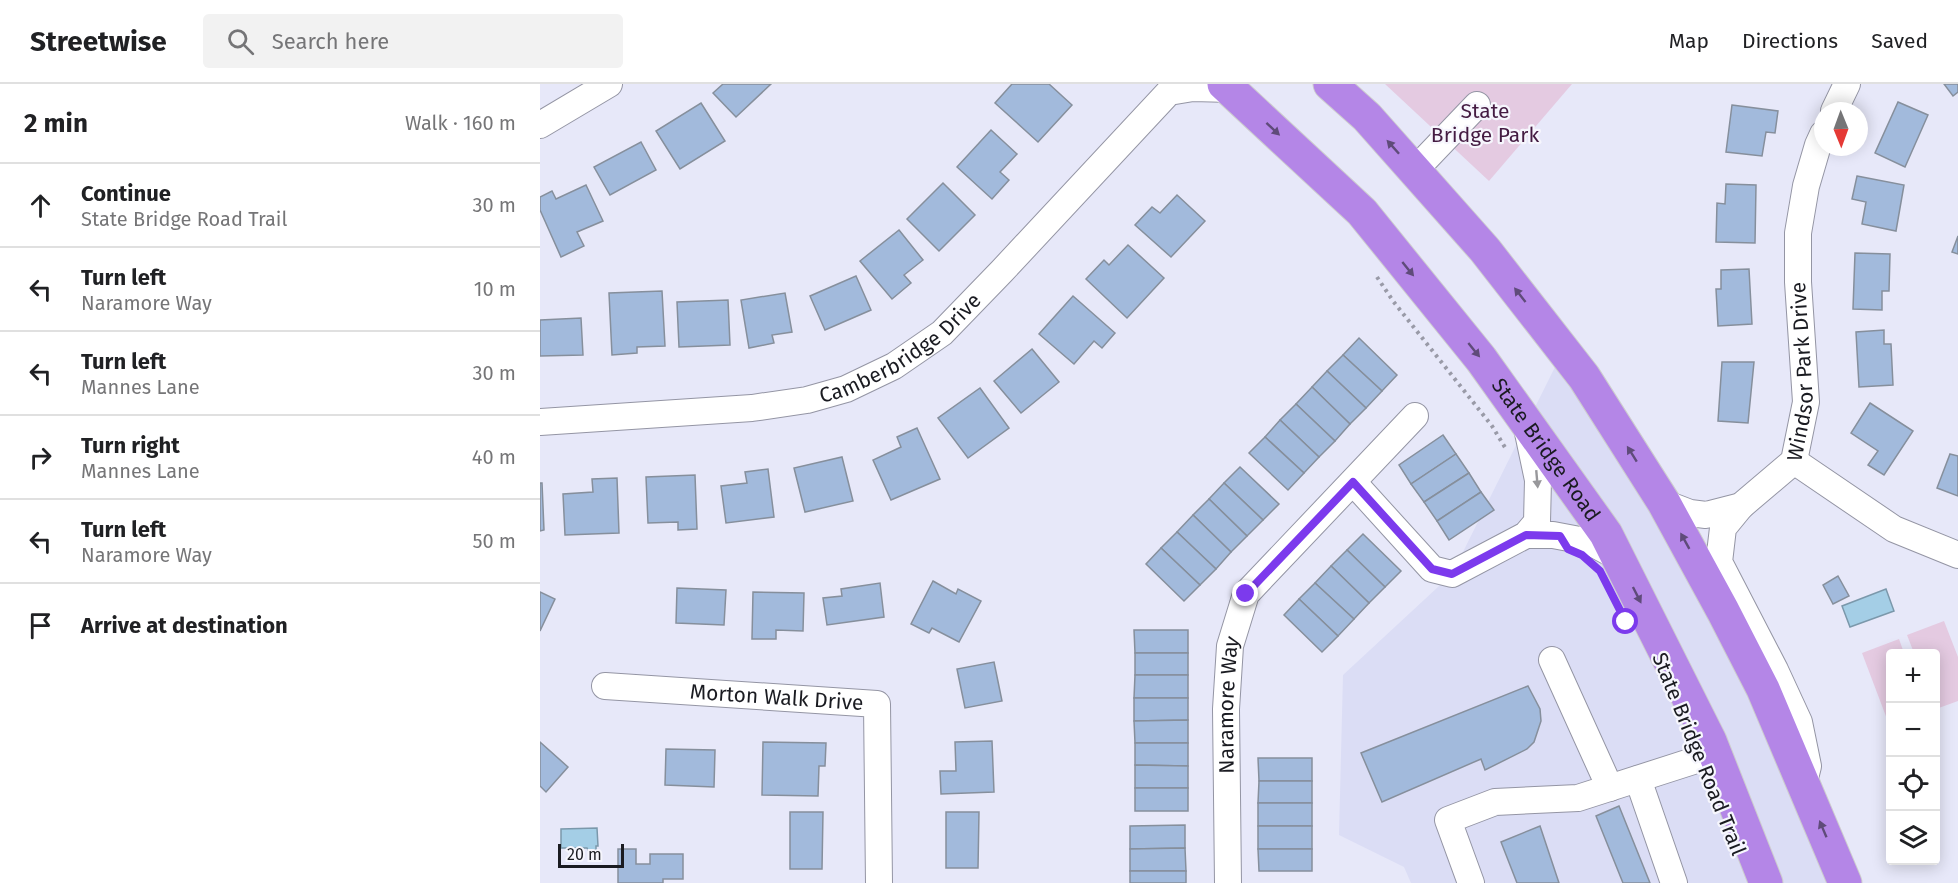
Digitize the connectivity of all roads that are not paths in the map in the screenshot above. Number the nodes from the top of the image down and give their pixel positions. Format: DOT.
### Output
graph roads {
  1 [pos="609,84"];
  2 [pos="1330,84"];
  3 [pos="1847,84"];
  4 [pos="1227,87"];
  5 [pos="1168,88"];
  6 [pos="1838,102"];
  7 [pos="1476,105"];
  8 [pos="540,125"];
  9 [pos="1815,156"];
  10 [pos="1414,171"];
  11 [pos="1415,416"];
  12 [pos="540,422"];
  13 [pos="1526,422"];
  14 [pos="1794,461"];
  15 [pos="1353,482"];
  16 [pos="1664,503"];
  17 [pos="1741,506"];
  18 [pos="1526,535"];
  19 [pos="1958,555"];
  20 [pos="1618,557"];
  21 [pos="1552,660"];
  22 [pos="605,686"];
  23 [pos="1715,753"];
  24 [pos="1638,779"];
  25 [pos="1804,786"];
  26 [pos="1610,788"];
  27 [pos="879,883"];
  28 [pos="1228,883"];
  29 [pos="1471,883"];
  30 [pos="1674,883"];
  31 [pos="1766,883"];
  32 [pos="1845,883"];
  1 -- 8 [label="street"];
  10 -- 2 [label="highway, one-way"];
  3 -- 6 [label="street"];
  4 -- 5 [label="street, Camberbridge Drive"];
  4 -- 13 [label="highway, State Bridge Road, one-way"];
  5 -- 12 [label="street, Camberbridge Drive"];
  7 -- 10 [label="street"];
  9 -- 14 [label="street, Windsor Park Drive"];
  16 -- 10 [label="highway, one-way"];
  11 -- 15 [label="street, Naramore Way"];
  13 -- 18 [label="street, one-way"];
  13 -- 20 [label="highway, State Bridge Road"];
  14 -- 17 [label="street, Windsor Park Drive"];
  14 -- 19 [label="street"];
  15 -- 18 [label="street"];
  15 -- 28 [label="street, Naramore Way"];
  16 -- 17 [label="street, Windsor Park Drive"];
  25 -- 16 [label="highway, one-way"];
  17 -- 25 [label="street"];
  18 -- 20 [label="street"];
  20 -- 23 [label="highway, State Bridge Road, one-way"];
  21 -- 26 [label="street"];
  22 -- 27 [label="street, Morton Walk Drive"];
  23 -- 24 [label="street"];
  23 -- 31 [label="highway, State Bridge Road"];
  24 -- 26 [label="street"];
  24 -- 30 [label="street"];
  32 -- 25 [label="highway, one-way"];
  26 -- 29 [label="street"];
}
